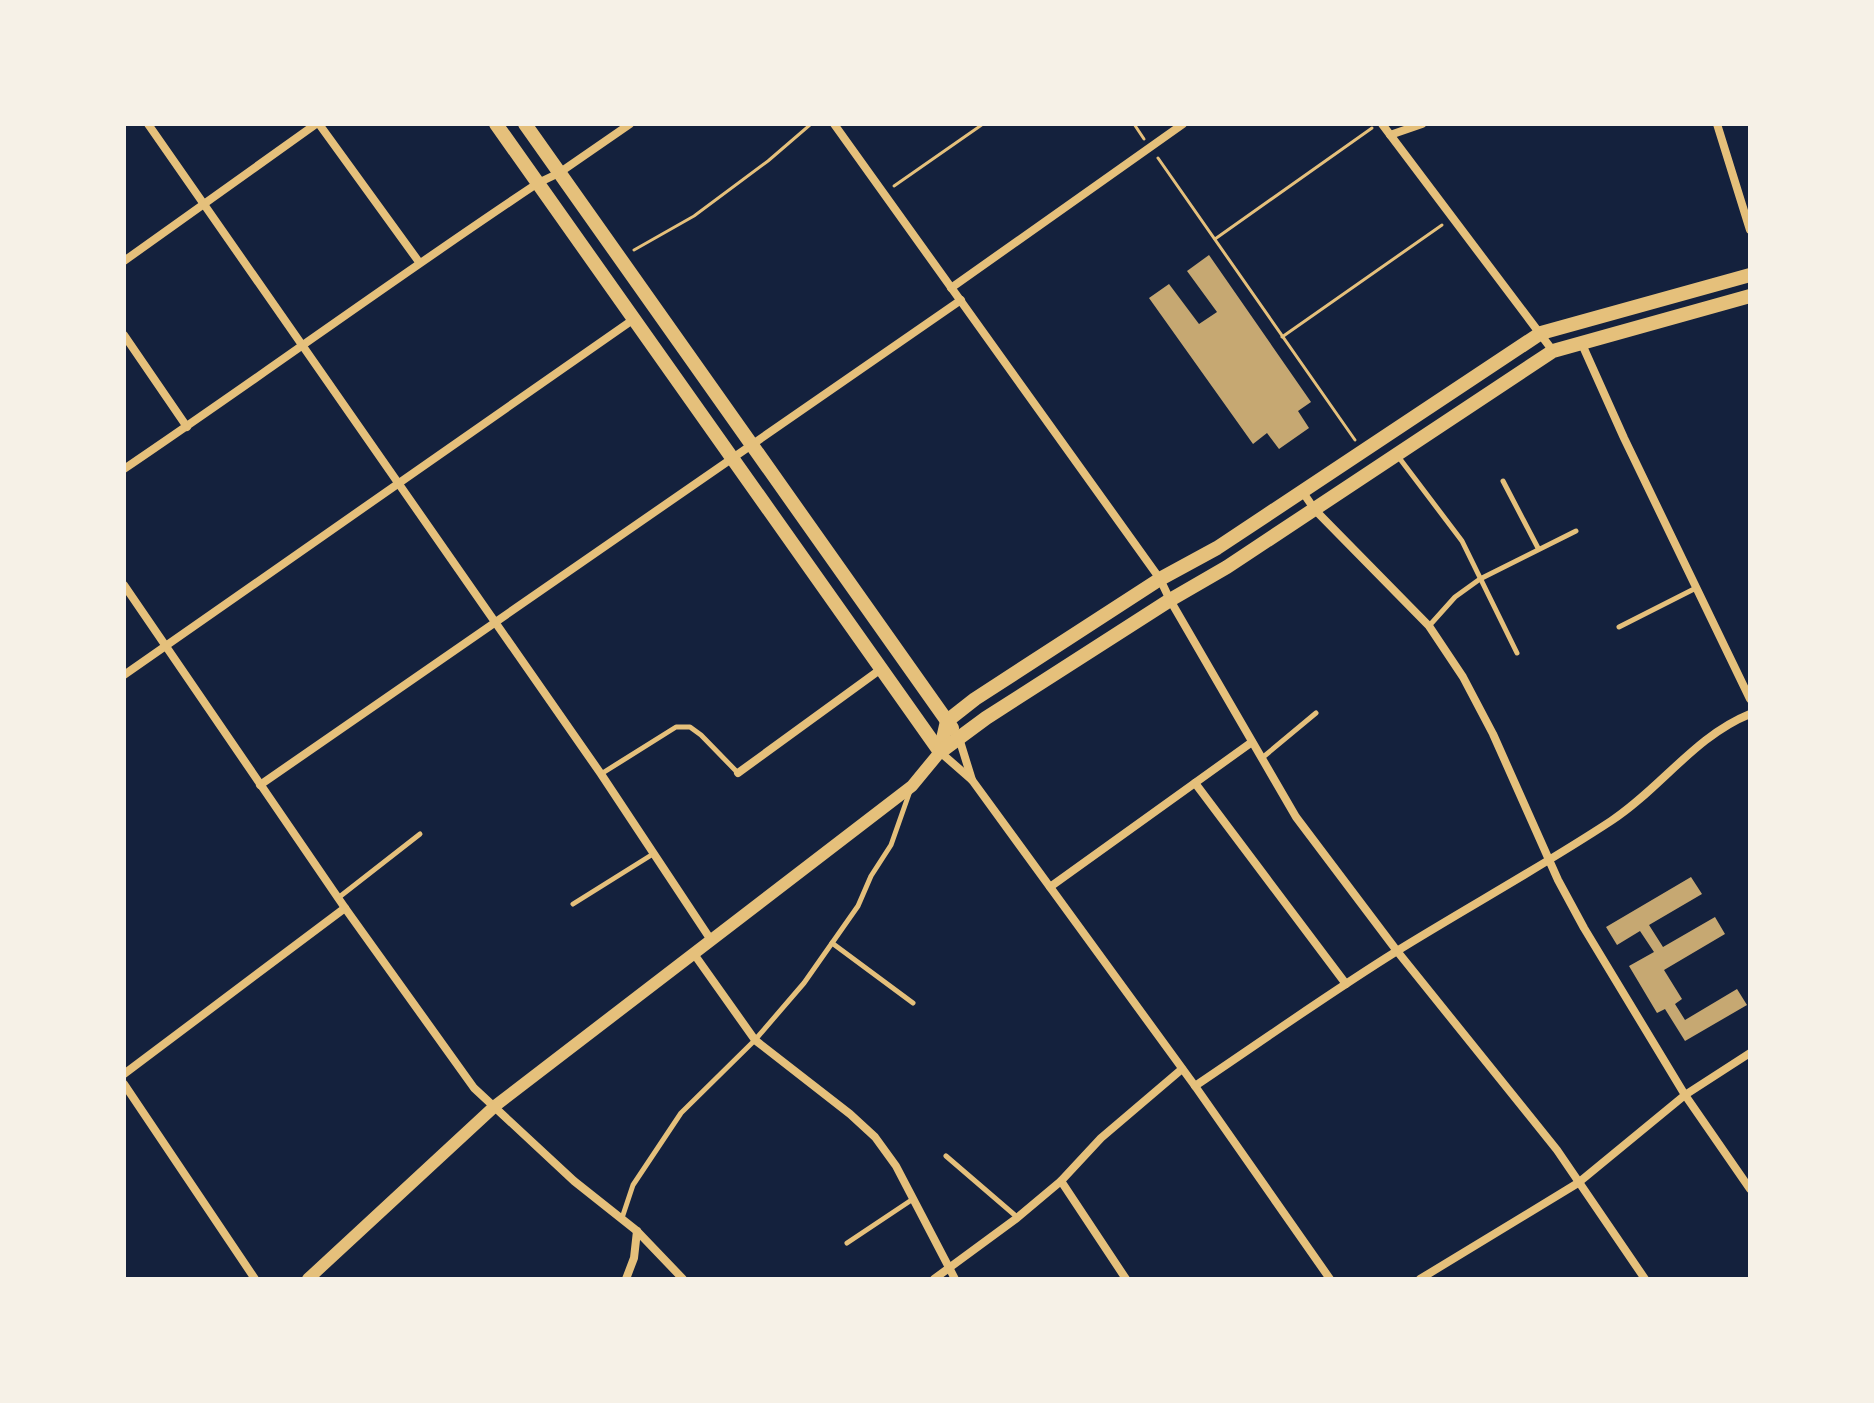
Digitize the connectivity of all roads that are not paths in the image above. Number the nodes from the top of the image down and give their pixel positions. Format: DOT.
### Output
graph roads {
  1 [pos="148,124"];
  2 [pos="318,124"];
  3 [pos="496,124"];
  4 [pos="525,124"];
  5 [pos="630,124"];
  6 [pos="834,124"];
  7 [pos="1183,124"];
  8 [pos="1380,124"];
  9 [pos="1422,124"];
  10 [pos="1717,124"];
  11 [pos="1390,135"];
  12 [pos="559,173"];
  13 [pos="538,183"];
  14 [pos="204,203"];
  15 [pos="1750,230"];
  16 [pos="124,261"];
  17 [pos="419,262"];
  18 [pos="1750,275"];
  19 [pos="951,288"];
  20 [pos="1750,296"];
  21 [pos="961,300"];
  22 [pos="635,319"];
  23 [pos="1541,333"];
  24 [pos="124,335"];
  25 [pos="1580,341"];
  26 [pos="302,347"];
  27 [pos="1553,351"];
  28 [pos="187,427"];
  29 [pos="752,445"];
  30 [pos="1396,455"];
  31 [pos="733,458"];
  32 [pos="124,469"];
  33 [pos="1503,481"];
  34 [pos="399,484"];
  35 [pos="1302,490"];
  36 [pos="1315,510"];
  37 [pos="1576,531"];
  38 [pos="1538,548"];
  39 [pos="1160,579"];
  40 [pos="1480,579"];
  41 [pos="124,585"];
  42 [pos="1697,588"];
  43 [pos="1170,600"];
  44 [pos="495,622"];
  45 [pos="1429,626"];
  46 [pos="1619,627"];
  47 [pos="165,646"];
  48 [pos="1517,653"];
  49 [pos="881,669"];
  50 [pos="124,675"];
  51 [pos="1750,699"];
  52 [pos="1316,713"];
  53 [pos="1750,714"];
  54 [pos="947,721"];
  55 [pos="959,738"];
  56 [pos="1252,742"];
  57 [pos="940,752"];
  58 [pos="1261,758"];
  59 [pos="738,773"];
  60 [pos="601,774"];
  61 [pos="972,780"];
  62 [pos="1195,783"];
  63 [pos="260,785"];
  64 [pos="912,786"];
  65 [pos="420,834"];
  66 [pos="654,853"];
  67 [pos="1549,861"];
  68 [pos="1050,887"];
  69 [pos="338,898"];
  70 [pos="573,904"];
  71 [pos="345,908"];
  72 [pos="711,940"];
  73 [pos="832,943"];
  74 [pos="1397,951"];
  75 [pos="694,954"];
  76 [pos="1346,984"];
  77 [pos="913,1003"];
  78 [pos="755,1040"];
  79 [pos="1750,1053"];
  80 [pos="1182,1069"];
  81 [pos="124,1074"];
  82 [pos="124,1084"];
  83 [pos="1195,1086"];
  84 [pos="1685,1095"];
  85 [pos="495,1106"];
  86 [pos="946,1156"];
  87 [pos="1061,1181"];
  88 [pos="1578,1183"];
  89 [pos="1750,1189"];
  90 [pos="913,1199"];
  91 [pos="622,1218"];
  92 [pos="1017,1218"];
  93 [pos="637,1231"];
  94 [pos="847,1243"];
  95 [pos="949,1269"];
  96 [pos="255,1279"];
  97 [pos="308,1279"];
  98 [pos="626,1279"];
  99 [pos="683,1279"];
  100 [pos="934,1279"];
  101 [pos="955,1279"];
  102 [pos="1126,1279"];
  103 [pos="1330,1279"];
  104 [pos="1420,1279"];
  105 [pos="1645,1279"];
  1 -- 14 [label="street"];
  2 -- 14 [label="street"];
  2 -- 17 [label="street"];
  3 -- 13 [label="main road"];
  4 -- 12 [label="main road"];
  5 -- 12 [label="street"];
  6 -- 19 [label="street"];
  7 -- 19 [label="street"];
  8 -- 11 [label="street"];
  9 -- 11 [label="street"];
  10 -- 15 [label="street"];
  11 -- 23 [label="street"];
  12 -- 13 [label="street"];
  12 -- 29 [label="main road"];
  13 -- 17 [label="street"];
  13 -- 22 [label="main road"];
  14 -- 16 [label="street"];
  14 -- 26 [label="street"];
  17 -- 26 [label="street"];
  18 -- 23 [label="main road"];
  19 -- 21 [label="street"];
  20 -- 25 [label="main road"];
  21 -- 29 [label="street"];
  21 -- 39 [label="street"];
  22 -- 31 [label="main road"];
  22 -- 34 [label="street"];
  23 -- 27 [label="street"];
  23 -- 35 [label="main road"];
  24 -- 28 [label="street"];
  25 -- 27 [label="main road"];
  25 -- 42 [label="street"];
  26 -- 28 [label="street"];
  26 -- 34 [label="street"];
  27 -- 30 [label="main road"];
  28 -- 32 [label="street"];
  29 -- 31 [label="street"];
  29 -- 54 [label="main road"];
  30 -- 36 [label="main road"];
  30 -- 40 [label="lane"];
  31 -- 44 [label="street"];
  31 -- 49 [label="main road"];
  33 -- 38 [label="lane"];
  34 -- 44 [label="street"];
  34 -- 47 [label="street"];
  35 -- 36 [label="street"];
  35 -- 39 [label="main road"];
  36 -- 43 [label="main road"];
  36 -- 45 [label="street"];
  37 -- 38 [label="lane"];
  38 -- 40 [label="lane"];
  39 -- 43 [label="street"];
  39 -- 54 [label="main road"];
  40 -- 45 [label="lane"];
  40 -- 48 [label="lane"];
  41 -- 47 [label="street"];
  42 -- 46 [label="lane"];
  42 -- 51 [label="street"];
  43 -- 55 [label="main road"];
  43 -- 56 [label="street"];
  44 -- 60 [label="street"];
  44 -- 63 [label="street"];
  45 -- 67 [label="street"];
  47 -- 50 [label="street"];
  47 -- 63 [label="street"];
  49 -- 57 [label="main road"];
  49 -- 59 [label="street"];
  52 -- 58 [label="lane"];
  53 -- 67 [label="street"];
  54 -- 55 [label="main road"];
  54 -- 57 [label="main road"];
  55 -- 57 [label="main road"];
  55 -- 61 [label="street"];
  56 -- 58 [label="street"];
  56 -- 62 [label="street"];
  57 -- 61 [label="street"];
  57 -- 64 [label="street"];
  58 -- 74 [label="street"];
  59 -- 60 [label="lane"];
  60 -- 66 [label="street"];
  61 -- 68 [label="street"];
  62 -- 68 [label="street"];
  62 -- 76 [label="street"];
  63 -- 69 [label="street"];
  64 -- 72 [label="street"];
  64 -- 73 [label="lane"];
  65 -- 69 [label="lane"];
  66 -- 70 [label="lane"];
  66 -- 72 [label="street"];
  67 -- 74 [label="street"];
  67 -- 84 [label="street"];
  68 -- 80 [label="street"];
  69 -- 71 [label="street"];
  71 -- 81 [label="street"];
  71 -- 85 [label="street"];
  72 -- 75 [label="street"];
  73 -- 77 [label="lane"];
  73 -- 78 [label="lane"];
  74 -- 76 [label="street"];
  74 -- 88 [label="street"];
  75 -- 78 [label="street"];
  75 -- 85 [label="street"];
  76 -- 83 [label="street"];
  78 -- 90 [label="street"];
  78 -- 91 [label="lane"];
  79 -- 84 [label="street"];
  80 -- 83 [label="street"];
  80 -- 87 [label="street"];
  82 -- 96 [label="street"];
  83 -- 103 [label="street"];
  84 -- 88 [label="street"];
  84 -- 89 [label="street"];
  85 -- 91 [label="street"];
  85 -- 97 [label="street"];
  86 -- 92 [label="lane"];
  87 -- 92 [label="street"];
  87 -- 102 [label="street"];
  88 -- 104 [label="street"];
  88 -- 105 [label="street"];
  90 -- 94 [label="lane"];
  90 -- 95 [label="street"];
  91 -- 93 [label="street"];
  92 -- 95 [label="street"];
  93 -- 98 [label="street"];
  93 -- 99 [label="street"];
  95 -- 100 [label="street"];
  95 -- 101 [label="street"];
}
